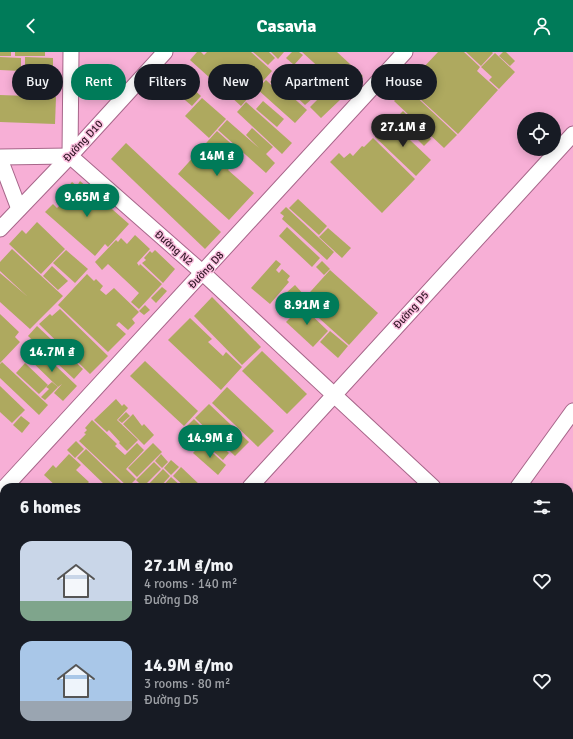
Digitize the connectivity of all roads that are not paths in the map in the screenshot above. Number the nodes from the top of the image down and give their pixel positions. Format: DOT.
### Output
graph roads {
  1 [pos="71,52"];
  2 [pos="165,52"];
  3 [pos="405,52"];
  4 [pos="573,134"];
  5 [pos="70,156"];
  6 [pos="0,158"];
  7 [pos="19,209"];
  8 [pos="0,228"];
  9 [pos="203,273"];
  10 [pos="334,395"];
  11 [pos="573,411"];
  12 [pos="8,483"];
  13 [pos="254,483"];
  14 [pos="429,483"];
  15 [pos="521,483"];
  1 -- 5 [label="street"];
  2 -- 5 [label="street, Đường D10"];
  3 -- 9 [label="street, Đường D8"];
  4 -- 10 [label="street, Đường D5"];
  5 -- 6 [label="street"];
  5 -- 7 [label="street, Đường D10"];
  5 -- 9 [label="street, Đường N2"];
  6 -- 7 [label="street"];
  7 -- 8 [label="street, Đường D10"];
  9 -- 10 [label="street, Đường N2"];
  9 -- 12 [label="street, Đường D8"];
  10 -- 13 [label="street, Đường D5"];
  10 -- 14 [label="street, Đường N2"];
  11 -- 15 [label="street"];
}
